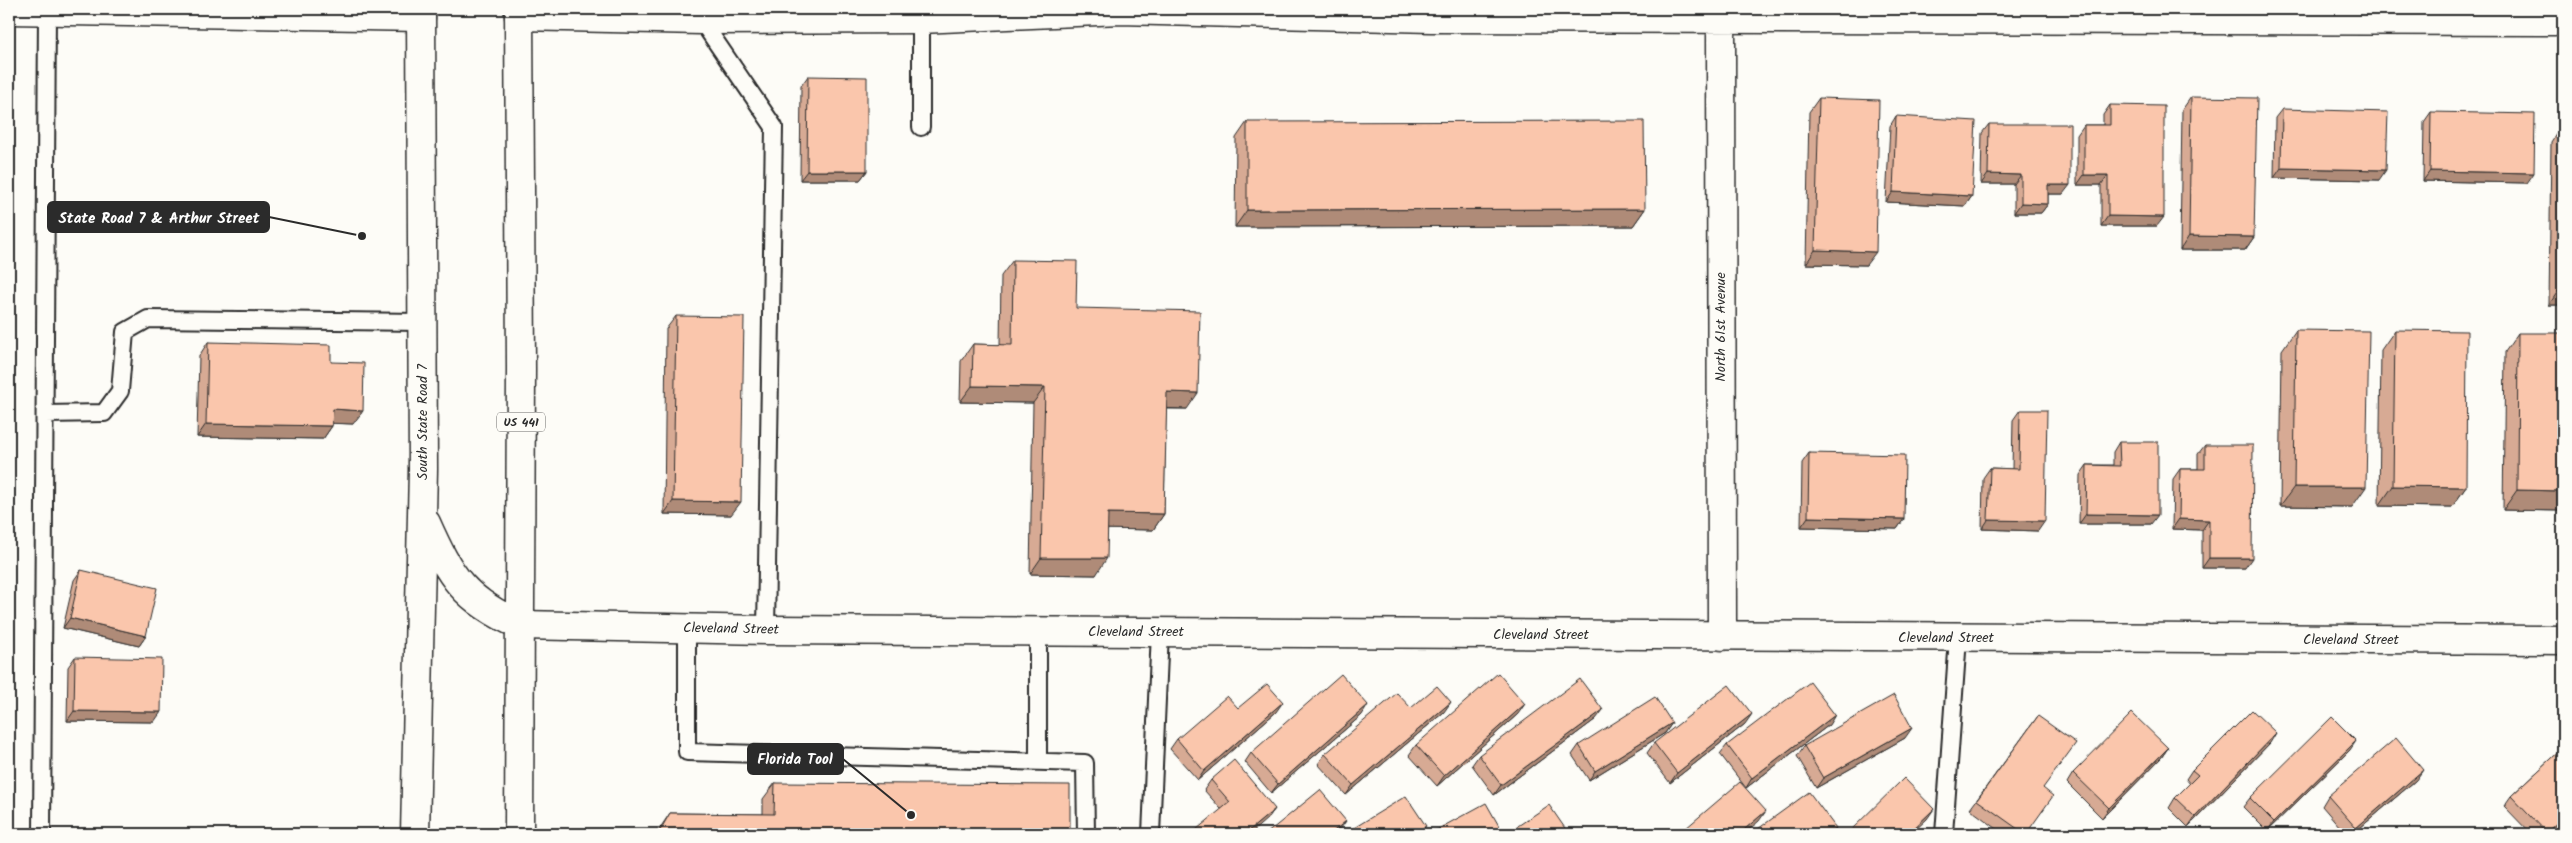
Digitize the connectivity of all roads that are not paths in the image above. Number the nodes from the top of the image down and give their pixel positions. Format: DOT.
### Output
graph roads {
  1 [pos="1120,9"];
  2 [pos="9,10"];
  3 [pos="47,11"];
  4 [pos="519,12"];
  5 [pos="421,13"];
  6 [pos="1798,13"];
  7 [pos="1721,17"];
  8 [pos="921,19"];
  9 [pos="701,20"];
  10 [pos="2563,21"];
  11 [pos="921,127"];
  12 [pos="423,322"];
  13 [pos="45,414"];
  14 [pos="422,514"];
  15 [pos="520,625"];
  16 [pos="687,629"];
  17 [pos="766,630"];
  18 [pos="1038,632"];
  19 [pos="1160,632"];
  20 [pos="1722,636"];
  21 [pos="1958,638"];
  22 [pos="2563,640"];
  23 [pos="1038,761"];
  24 [pos="42,834"];
  25 [pos="415,834"];
  26 [pos="519,834"];
  27 [pos="1086,834"];
  28 [pos="1150,834"];
  29 [pos="1944,834"];
  1 -- 7 [label="street"];
  1 -- 8 [label="street"];
  2 -- 3 [label="street"];
  3 -- 5 [label="street"];
  3 -- 13 [label="lane"];
  4 -- 9 [label="street"];
  4 -- 15 [label="street, US 441"];
  5 -- 12 [label="street, South State Road 7"];
  6 -- 7 [label="street"];
  6 -- 10 [label="street"];
  7 -- 20 [label="street, North 61st Avenue"];
  8 -- 9 [label="street"];
  8 -- 11 [label="lane"];
  9 -- 17 [label="lane"];
  12 -- 13 [label="lane"];
  12 -- 14 [label="street, South State Road 7"];
  13 -- 24 [label="lane"];
  14 -- 15 [label="street"];
  14 -- 25 [label="street, South State Road 7"];
  15 -- 16 [label="street, Cleveland Street"];
  15 -- 26 [label="street, US 441"];
  16 -- 17 [label="street, Cleveland Street"];
  16 -- 23 [label="lane"];
  17 -- 18 [label="street, Cleveland Street"];
  18 -- 19 [label="street, Cleveland Street"];
  18 -- 23 [label="lane"];
  19 -- 20 [label="street, Cleveland Street"];
  19 -- 28 [label="lane"];
  20 -- 21 [label="street, Cleveland Street"];
  21 -- 22 [label="street, Cleveland Street"];
  21 -- 29 [label="lane"];
  23 -- 27 [label="lane"];
}
